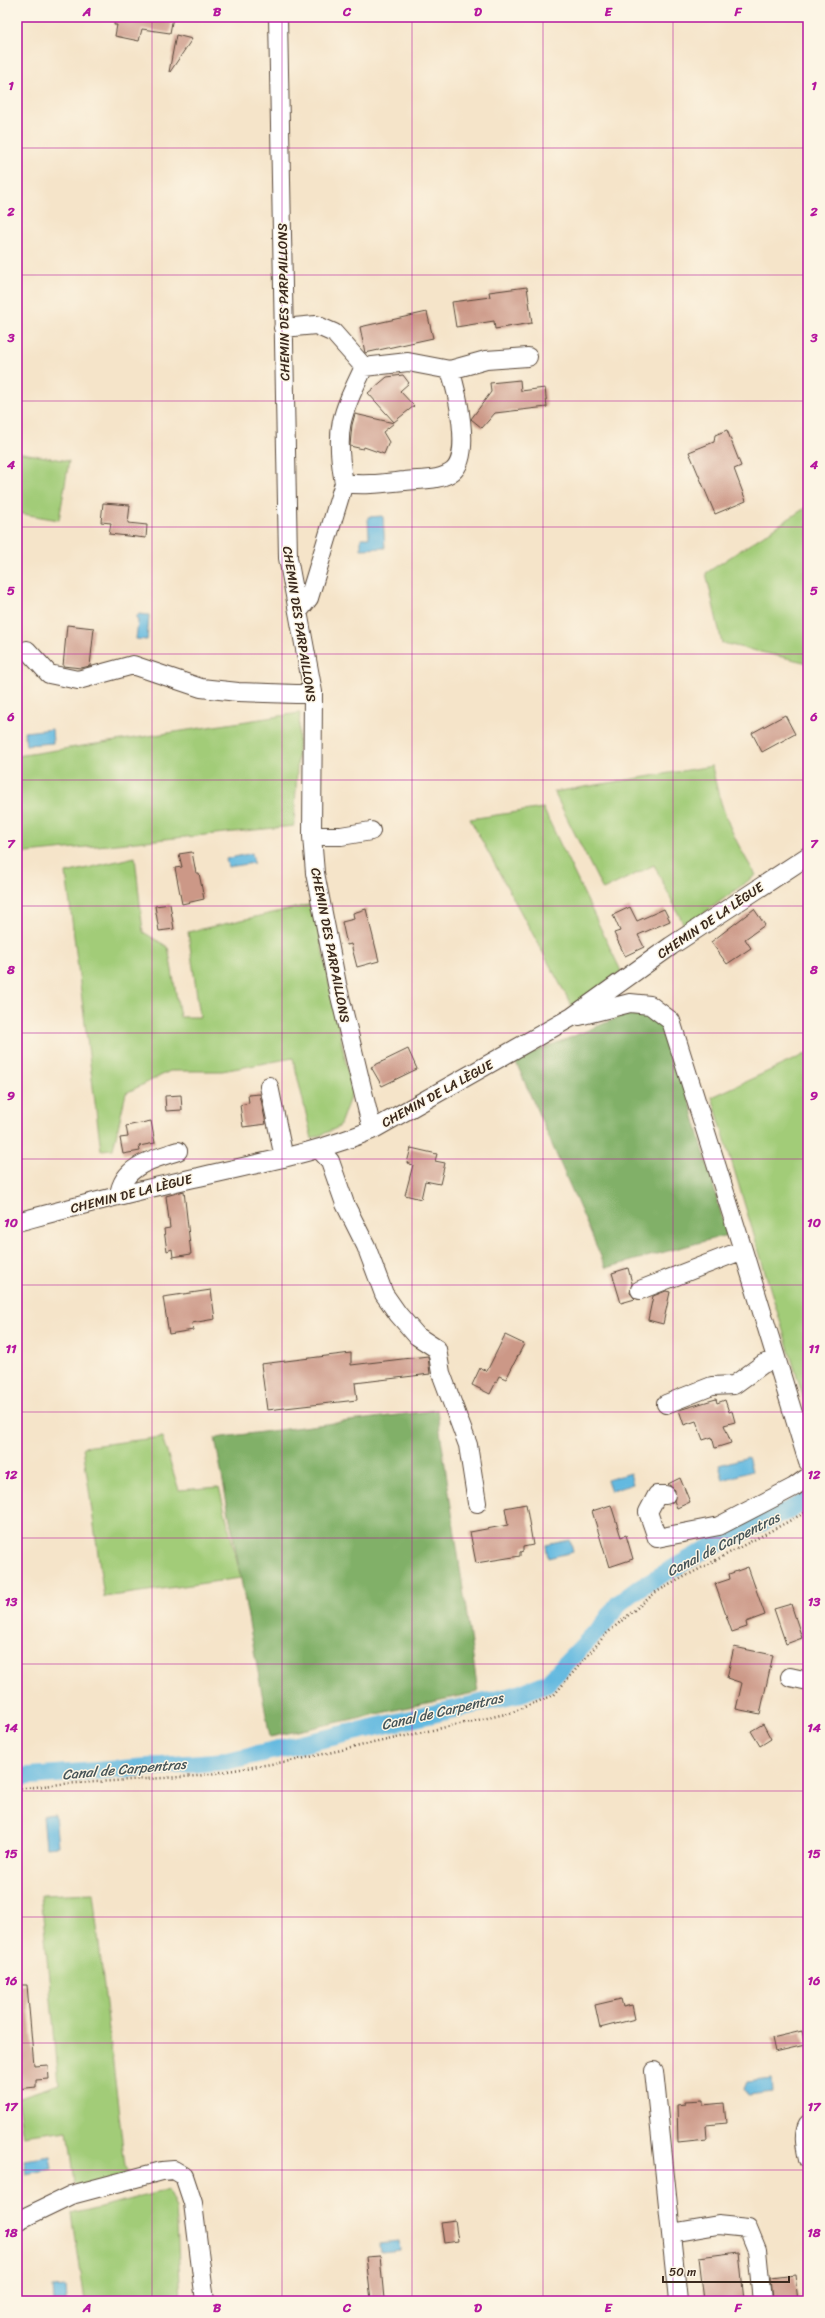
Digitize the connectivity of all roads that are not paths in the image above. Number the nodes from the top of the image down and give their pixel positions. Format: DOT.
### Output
graph roads {
  1 [pos="278,17"];
  2 [pos="283,328"];
  3 [pos="528,357"];
  4 [pos="364,367"];
  5 [pos="450,370"];
  6 [pos="344,483"];
  7 [pos="298,612"];
  8 [pos="27,650"];
  9 [pos="313,692"];
  10 [pos="370,831"];
  11 [pos="312,836"];
  12 [pos="808,856"];
  13 [pos="572,1017"];
  14 [pos="269,1086"];
  15 [pos="374,1129"];
  16 [pos="319,1149"];
  17 [pos="178,1151"];
  18 [pos="284,1158"];
  19 [pos="119,1195"];
  20 [pos="17,1222"];
  21 [pos="743,1250"];
  22 [pos="640,1290"];
  23 [pos="776,1359"];
  24 [pos="666,1404"];
  25 [pos="808,1462"];
  26 [pos="808,1476"];
  27 [pos="666,1495"];
  28 [pos="477,1503"];
  29 [pos="790,1677"];
  30 [pos="808,1681"];
  31 [pos="654,2071"];
  32 [pos="808,2124"];
  33 [pos="808,2160"];
  34 [pos="17,2221"];
  35 [pos="671,2233"];
  36 [pos="205,2301"];
  37 [pos="678,2301"];
  38 [pos="762,2301"];
  1 -- 2 [label="street, CHEMIN DES PARPAILLONS"];
  2 -- 4 [label="street"];
  2 -- 7 [label="street, CHEMIN DES PARPAILLONS"];
  3 -- 5 [label="street"];
  4 -- 5 [label="street"];
  4 -- 6 [label="street"];
  5 -- 6 [label="street"];
  6 -- 7 [label="street"];
  7 -- 9 [label="street, CHEMIN DES PARPAILLONS"];
  8 -- 9 [label="street"];
  9 -- 11 [label="street, CHEMIN DES PARPAILLONS"];
  10 -- 11 [label="street"];
  11 -- 15 [label="street, CHEMIN DES PARPAILLONS"];
  12 -- 13 [label="street, CHEMIN DE LA LÈGUE"];
  13 -- 15 [label="street, CHEMIN DE LA LÈGUE"];
  13 -- 21 [label="street"];
  14 -- 18 [label="street"];
  15 -- 16 [label="street, CHEMIN DE LA LÈGUE"];
  16 -- 18 [label="street, CHEMIN DE LA LÈGUE"];
  16 -- 28 [label="street"];
  17 -- 19 [label="street"];
  18 -- 19 [label="street, CHEMIN DE LA LÈGUE"];
  19 -- 20 [label="street, CHEMIN DE LA LÈGUE"];
  21 -- 22 [label="street"];
  21 -- 23 [label="street"];
  23 -- 24 [label="street"];
  23 -- 25 [label="street"];
  26 -- 27 [label="street"];
  29 -- 30 [label="street"];
  31 -- 35 [label="street"];
  32 -- 33 [label="street"];
  34 -- 36 [label="street"];
  35 -- 37 [label="street"];
  35 -- 38 [label="street"];
}
